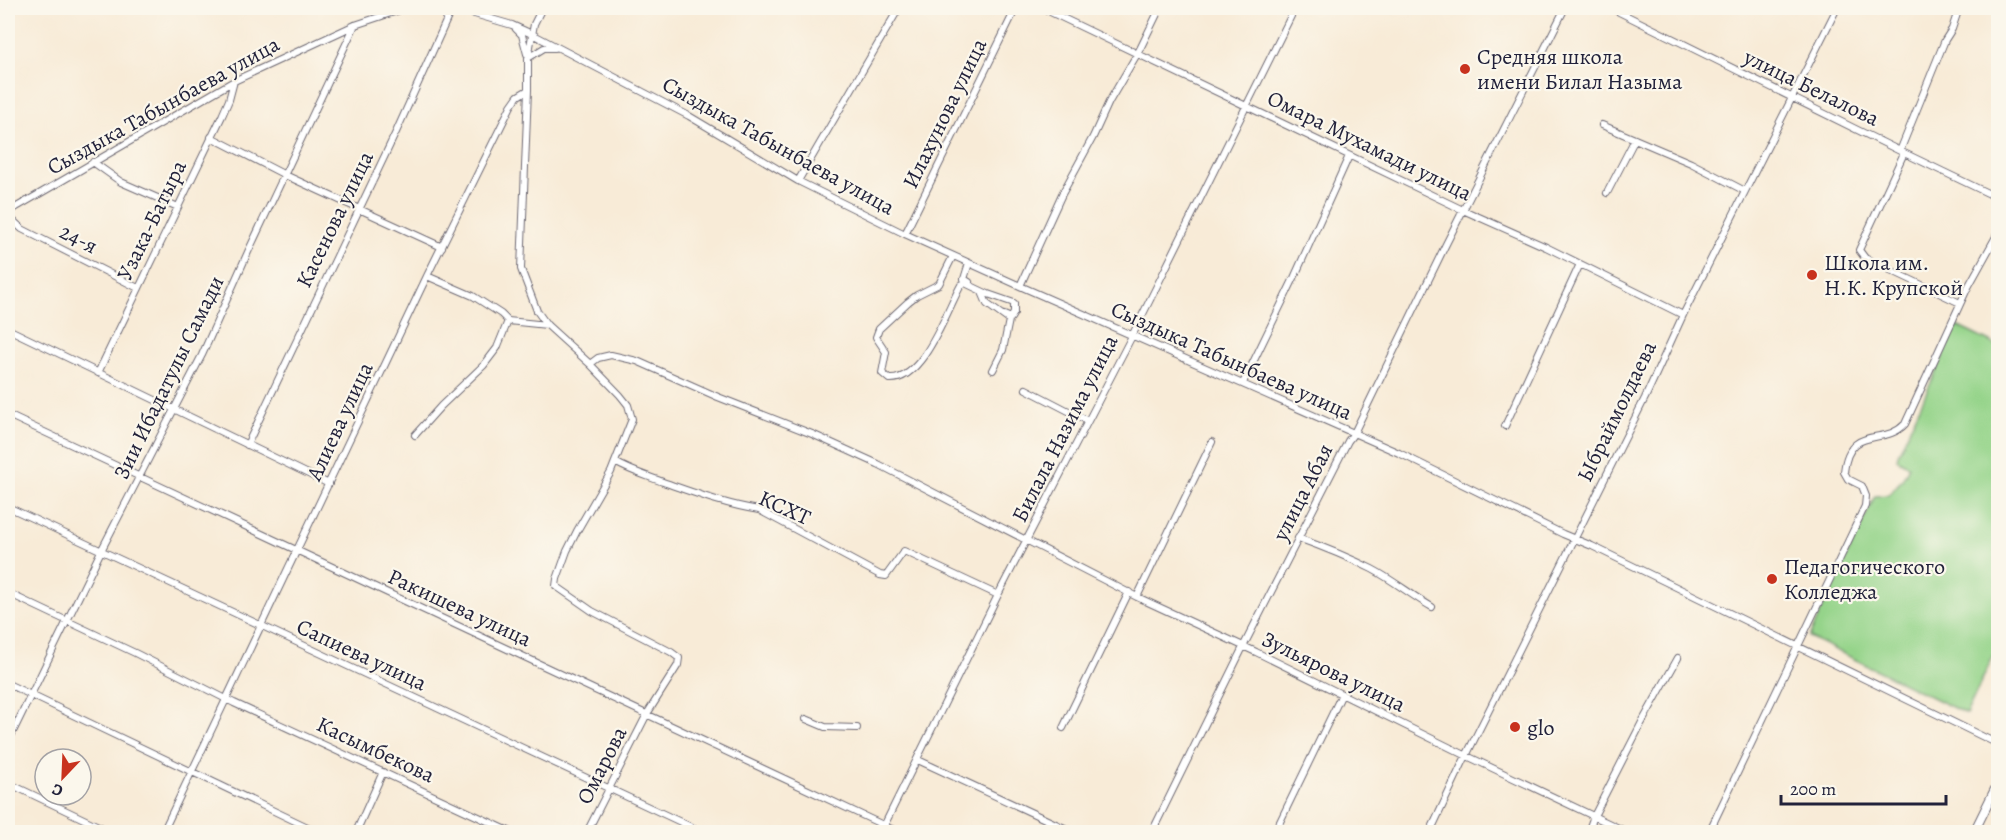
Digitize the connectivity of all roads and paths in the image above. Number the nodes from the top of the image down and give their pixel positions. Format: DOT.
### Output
graph roads {
  1 [pos="406,8"];
  2 [pos="453,8"];
  3 [pos="542,8"];
  4 [pos="899,8"];
  5 [pos="1016,8"];
  6 [pos="1042,8"];
  7 [pos="1160,8"];
  8 [pos="1295,8"];
  9 [pos="1565,8"];
  10 [pos="1611,8"];
  11 [pos="1837,8"];
  12 [pos="1959,8"];
  13 [pos="355,25"];
  14 [pos="512,25"];
  15 [pos="534,35"];
  16 [pos="558,48"];
  17 [pos="1137,53"];
  18 [pos="528,58"];
  19 [pos="234,81"];
  20 [pos="528,90"];
  21 [pos="1792,98"];
  22 [pos="1246,106"];
  23 [pos="1602,125"];
  24 [pos="211,137"];
  25 [pos="1635,139"];
  26 [pos="1902,152"];
  27 [pos="1349,156"];
  28 [pos="93,162"];
  29 [pos="285,175"];
  30 [pos="798,182"];
  31 [pos="1745,191"];
  32 [pos="1607,193"];
  33 [pos="1998,198"];
  34 [pos="178,207"];
  35 [pos="359,208"];
  36 [pos="1463,210"];
  37 [pos="8,214"];
  38 [pos="1998,233"];
  39 [pos="905,234"];
  40 [pos="442,247"];
  41 [pos="953,256"];
  42 [pos="969,263"];
  43 [pos="1580,264"];
  44 [pos="427,276"];
  45 [pos="1020,286"];
  46 [pos="138,288"];
  47 [pos="982,291"];
  48 [pos="1960,303"];
  49 [pos="1004,315"];
  50 [pos="1683,315"];
  51 [pos="508,321"];
  52 [pos="547,325"];
  53 [pos="8,329"];
  54 [pos="1132,336"];
  55 [pos="590,364"];
  56 [pos="993,370"];
  57 [pos="98,373"];
  58 [pos="1243,383"];
  59 [pos="1026,389"];
  60 [pos="173,409"];
  61 [pos="8,415"];
  62 [pos="1088,421"];
  63 [pos="1505,426"];
  64 [pos="1354,433"];
  65 [pos="416,435"];
  66 [pos="1212,442"];
  67 [pos="247,445"];
  68 [pos="615,462"];
  69 [pos="140,477"];
  70 [pos="329,484"];
  71 [pos="8,507"];
  72 [pos="1298,538"];
  73 [pos="1574,539"];
  74 [pos="1026,541"];
  75 [pos="101,550"];
  76 [pos="297,551"];
  77 [pos="1129,592"];
  78 [pos="8,593"];
  79 [pos="998,596"];
  80 [pos="1137,597"];
  81 [pos="1432,607"];
  82 [pos="66,621"];
  83 [pos="260,626"];
  84 [pos="1797,646"];
  85 [pos="1242,647"];
  86 [pos="1678,658"];
  87 [pos="8,684"];
  88 [pos="1342,694"];
  89 [pos="31,695"];
  90 [pos="226,698"];
  91 [pos="647,714"];
  92 [pos="806,719"];
  93 [pos="857,728"];
  94 [pos="1064,728"];
  95 [pos="8,742"];
  96 [pos="1998,744"];
  97 [pos="1467,756"];
  98 [pos="918,760"];
  99 [pos="191,772"];
  100 [pos="383,772"];
  101 [pos="8,783"];
  102 [pos="1998,783"];
  103 [pos="608,789"];
  104 [pos="1594,816"];
  105 [pos="883,829"];
  106 [pos="111,832"];
  107 [pos="163,832"];
  108 [pos="318,832"];
  109 [pos="356,832"];
  110 [pos="511,832"];
  111 [pos="587,832"];
  112 [pos="702,832"];
  113 [pos="898,832"];
  114 [pos="1073,832"];
  115 [pos="1152,832"];
  116 [pos="1275,832"];
  117 [pos="1431,832"];
  118 [pos="1588,832"];
  119 [pos="1627,832"];
  120 [pos="1709,832"];
  121 [pos="1974,832"];
  1 -- 13 [label="street, Сыздыка Табынбаева улица"];
  2 -- 14 [label="street, Сыздыка Табынбаева улица"];
  2 -- 35 [label="street, Касенова улица"];
  3 -- 15 [label="street"];
  4 -- 30 [label="street"];
  5 -- 39 [label="street, Илахунова улица"];
  6 -- 17 [label="street, Омара Мухамади улица"];
  7 -- 17 [label="street"];
  8 -- 22 [label="street, Билала Назима улица"];
  9 -- 36 [label="street, улица Абая"];
  10 -- 21 [label="street, улица Белалова"];
  11 -- 21 [label="street, Ыбраймолдаева"];
  12 -- 26 [label="street"];
  13 -- 19 [label="street, Сыздыка Табынбаева улица"];
  13 -- 29 [label="street, Зии Ибадатулы Самади"];
  14 -- 15 [label="street, Сыздыка Табынбаева улица"];
  14 -- 18 [label="street"];
  15 -- 16 [label="street, Сыздыка Табынбаева улица"];
  15 -- 18 [label="street"];
  16 -- 18 [label="street"];
  16 -- 30 [label="street, Сыздыка Табынбаева улица"];
  17 -- 22 [label="street, Омара Мухамади улица"];
  17 -- 45 [label="street"];
  18 -- 20 [label="street"];
  19 -- 24 [label="street, Узака-Батыра"];
  19 -- 28 [label="street, Сыздыка Табынбаева улица"];
  20 -- 40 [label="street, Алиева улица"];
  20 -- 52 [label="street"];
  21 -- 26 [label="street, улица Белалова"];
  21 -- 31 [label="street, Ыбраймолдаева"];
  22 -- 27 [label="street, Омара Мухамади улица"];
  22 -- 54 [label="street, Билала Назима улица"];
  23 -- 25 [label="street"];
  24 -- 29 [label="street"];
  24 -- 34 [label="street, Узака-Батыра"];
  25 -- 31 [label="street"];
  25 -- 32 [label="street"];
  26 -- 33 [label="street, улица Белалова"];
  26 -- 48 [label="street"];
  27 -- 36 [label="street, Омара Мухамади улица"];
  27 -- 58 [label="street"];
  28 -- 34 [label="street"];
  28 -- 37 [label="street, Сыздыка Табынбаева улица"];
  29 -- 35 [label="street"];
  29 -- 60 [label="street, Зии Ибадатулы Самади"];
  30 -- 39 [label="street, Сыздыка Табынбаева улица"];
  31 -- 50 [label="street, Ыбраймолдаева"];
  34 -- 46 [label="street, Узака-Батыра"];
  35 -- 40 [label="street"];
  35 -- 67 [label="street, Касенова улица"];
  36 -- 43 [label="street, Омара Мухамади улица"];
  36 -- 64 [label="street, улица Абая"];
  37 -- 46 [label="street, 24-я"];
  38 -- 48 [label="street"];
  39 -- 41 [label="street, Сыздыка Табынбаева улица"];
  40 -- 44 [label="street, Алиева улица"];
  41 -- 42 [label="street, Сыздыка Табынбаева улица"];
  41 -- 47 [label="street"];
  42 -- 45 [label="street, Сыздыка Табынбаева улица"];
  42 -- 47 [label="street"];
  43 -- 50 [label="street, Омара Мухамади улица"];
  43 -- 63 [label="street"];
  44 -- 51 [label="street"];
  44 -- 70 [label="street, Алиева улица"];
  45 -- 54 [label="street, Сыздыка Табынбаева улица"];
  46 -- 57 [label="street, Узака-Батыра"];
  47 -- 49 [label="street"];
  47 -- 49 [label="street"];
  48 -- 84 [label="street"];
  49 -- 56 [label="street"];
  50 -- 73 [label="street, Ыбраймолдаева"];
  51 -- 52 [label="street"];
  51 -- 65 [label="street"];
  52 -- 55 [label="street"];
  53 -- 57 [label="street"];
  54 -- 58 [label="street, Сыздыка Табынбаева улица"];
  54 -- 62 [label="street, Билала Назима улица"];
  55 -- 68 [label="street"];
  55 -- 74 [label="street"];
  57 -- 60 [label="street"];
  58 -- 64 [label="street, Сыздыка Табынбаева улица"];
  59 -- 62 [label="street"];
  60 -- 67 [label="street"];
  60 -- 69 [label="street, Зии Ибадатулы Самади"];
  61 -- 69 [label="street, Ракишева улица"];
  62 -- 74 [label="street, Билала Назима улица"];
  64 -- 72 [label="street, улица Абая"];
  64 -- 73 [label="street, Сыздыка Табынбаева улица"];
  66 -- 80 [label="street"];
  67 -- 70 [label="street"];
  68 -- 79 [label="street, КСХТ"];
  68 -- 91 [label="street, Омарова"];
  69 -- 75 [label="street, Зии Ибадатулы Самади"];
  69 -- 76 [label="street, Ракишева улица"];
  70 -- 76 [label="street, Алиева улица"];
  71 -- 75 [label="street, Сапиева улица"];
  72 -- 81 [label="street"];
  72 -- 85 [label="street, улица Абая"];
  73 -- 84 [label="street, Сыздыка Табынбаева улица"];
  73 -- 97 [label="street, Ыбраймолдаева"];
  74 -- 77 [label="street, Зульярова улица"];
  74 -- 79 [label="street, Билала Назима улица"];
  75 -- 82 [label="street, Зии Ибадатулы Самади"];
  75 -- 83 [label="street, Сапиева улица"];
  76 -- 83 [label="street, Алиева улица"];
  76 -- 91 [label="street, Ракишева улица"];
  77 -- 80 [label="street, Зульярова улица"];
  77 -- 94 [label="street"];
  78 -- 82 [label="street, Касымбекова"];
  79 -- 98 [label="street, Билала Назима улица"];
  80 -- 85 [label="street, Зульярова улица"];
  82 -- 89 [label="street, Зии Ибадатулы Самади"];
  82 -- 90 [label="street, Касымбекова"];
  83 -- 90 [label="street, Алиева улица"];
  83 -- 103 [label="street, Сапиева улица"];
  84 -- 96 [label="street, Сыздыка Табынбаева улица"];
  84 -- 120 [label="street"];
  85 -- 88 [label="street, Зульярова улица"];
  85 -- 115 [label="street, улица Абая"];
  86 -- 104 [label="street"];
  87 -- 89 [label="street"];
  88 -- 97 [label="street, Зульярова улица"];
  88 -- 116 [label="street"];
  89 -- 95 [label="street, Зии Ибадатулы Самади"];
  89 -- 99 [label="street"];
  90 -- 99 [label="street, Алиева улица"];
  90 -- 100 [label="street, Касымбекова"];
  91 -- 103 [label="street, Омарова"];
  91 -- 105 [label="street, Ракишева улица"];
  92 -- 93 [label="street"];
  97 -- 104 [label="street, Зульярова улица"];
  97 -- 117 [label="street, Ыбраймолдаева"];
  98 -- 105 [label="street, Билала Назима улица"];
  98 -- 114 [label="street"];
  99 -- 107 [label="street, Алиева улица"];
  99 -- 108 [label="street"];
  100 -- 109 [label="street"];
  100 -- 110 [label="street, Касымбекова"];
  101 -- 106 [label="street"];
  102 -- 121 [label="main road"];
  103 -- 111 [label="street, Омарова"];
  103 -- 112 [label="street, Сапиева улица"];
  104 -- 118 [label="street"];
  104 -- 119 [label="street, Зульярова улица"];
  105 -- 113 [label="street, Ракишева улица"];
}
